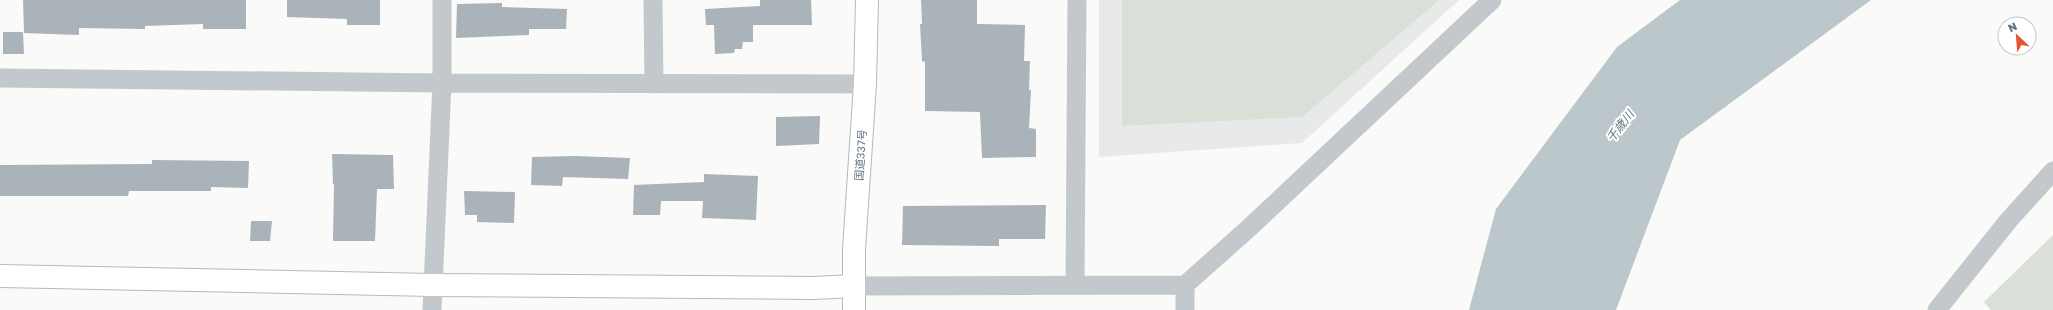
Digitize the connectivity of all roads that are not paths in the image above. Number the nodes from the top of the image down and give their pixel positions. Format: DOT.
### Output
graph roads {
  1 [pos="442,0"];
  2 [pos="653,0"];
  3 [pos="866,0"];
  4 [pos="1077,0"];
  5 [pos="1492,0"];
  6 [pos="0,78"];
  7 [pos="442,84"];
  8 [pos="654,84"];
  9 [pos="865,84"];
  10 [pos="2053,171"];
  11 [pos="0,276"];
  12 [pos="432,285"];
  13 [pos="1075,285"];
  14 [pos="1185,285"];
  15 [pos="854,286"];
  16 [pos="432,310"];
  17 [pos="854,310"];
  18 [pos="1185,310"];
  19 [pos="1937,310"];
  1 -- 7 [label="street"];
  2 -- 8 [label="street"];
  3 -- 9 [label="main road, 国道337号"];
  4 -- 13 [label="street"];
  5 -- 14 [label="street"];
  6 -- 7 [label="street"];
  7 -- 8 [label="street"];
  7 -- 12 [label="street"];
  8 -- 9 [label="street"];
  9 -- 15 [label="main road, 国道337号"];
  10 -- 19 [label="street"];
  11 -- 12 [label="main road"];
  12 -- 15 [label="main road"];
  12 -- 16 [label="street"];
  13 -- 14 [label="street"];
  13 -- 15 [label="street"];
  14 -- 18 [label="street"];
  15 -- 17 [label="main road, 国道337号"];
}
